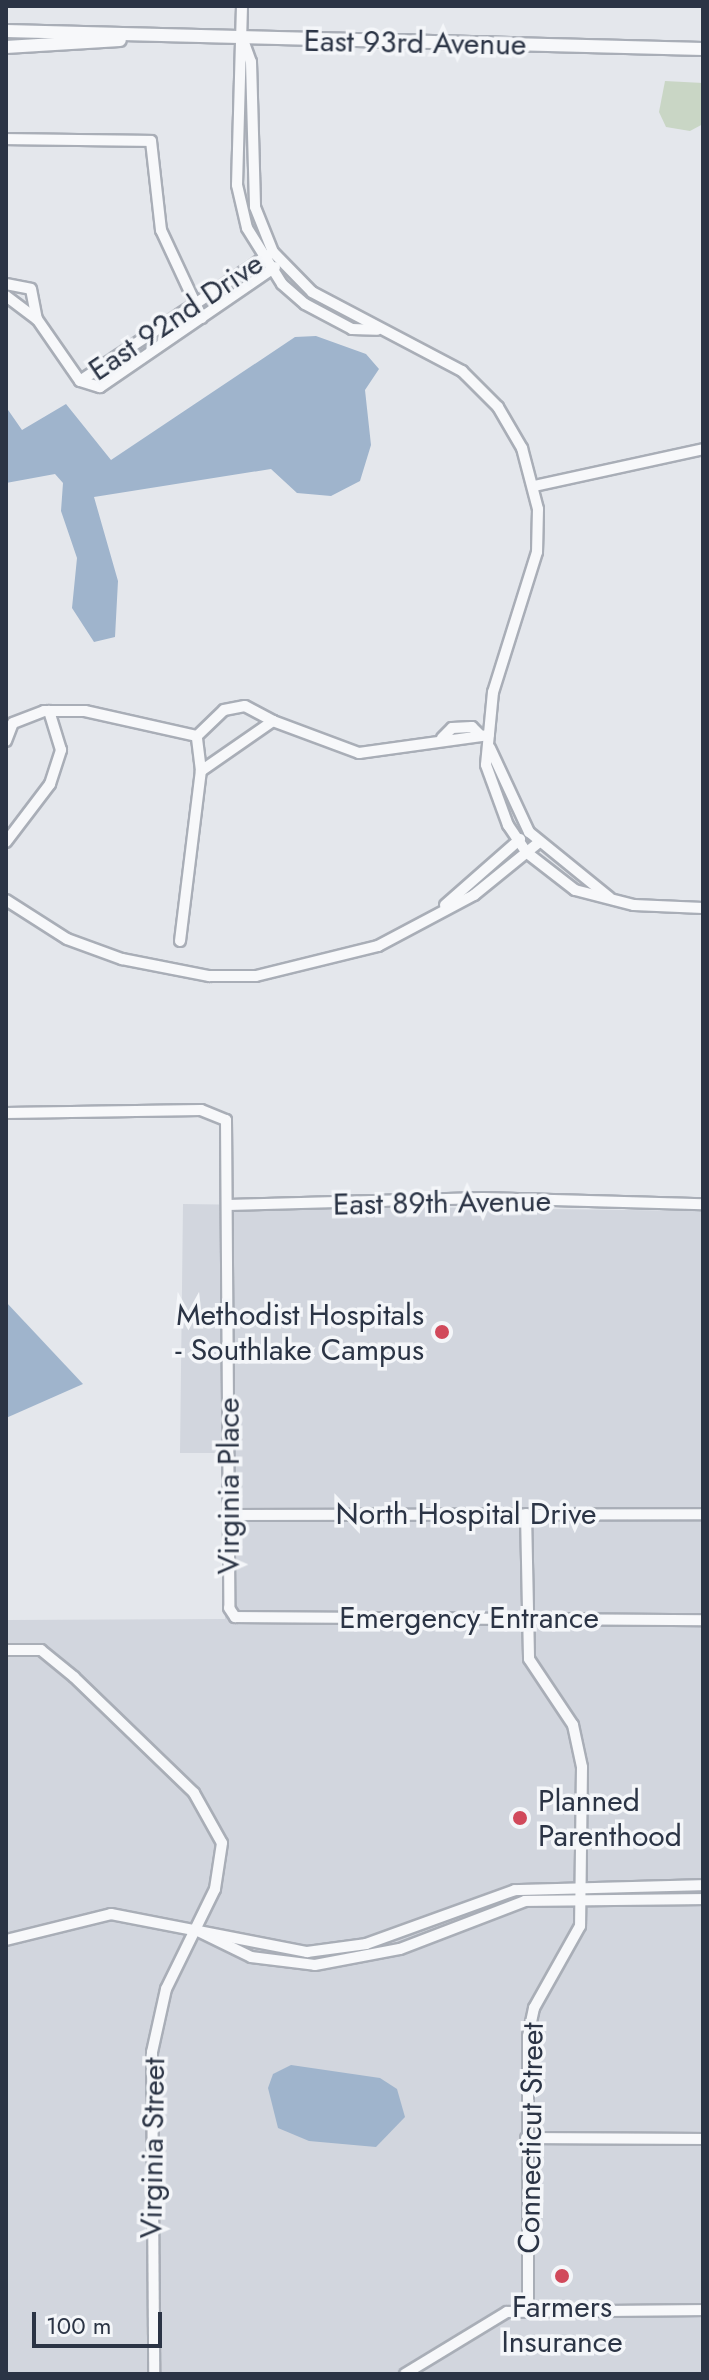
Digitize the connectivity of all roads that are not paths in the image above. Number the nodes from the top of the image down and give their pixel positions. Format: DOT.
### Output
graph roads {
  1 [pos="242,6"];
  2 [pos="6,31"];
  3 [pos="127,39"];
  4 [pos="243,40"];
  5 [pos="6,47"];
  6 [pos="703,49"];
  7 [pos="6,139"];
  8 [pos="273,252"];
  9 [pos="263,259"];
  10 [pos="282,263"];
  11 [pos="271,270"];
  12 [pos="6,284"];
  13 [pos="6,296"];
  14 [pos="194,306"];
  15 [pos="202,318"];
  16 [pos="37,319"];
  17 [pos="379,330"];
  18 [pos="80,381"];
  19 [pos="703,449"];
  20 [pos="534,486"];
  21 [pos="49,711"];
  22 [pos="273,721"];
  23 [pos="484,735"];
  24 [pos="197,736"];
  25 [pos="6,741"];
  26 [pos="490,748"];
  27 [pos="201,771"];
  28 [pos="529,832"];
  29 [pos="517,841"];
  30 [pos="6,842"];
  31 [pos="538,843"];
  32 [pos="526,852"];
  33 [pos="612,899"];
  34 [pos="6,900"];
  35 [pos="444,907"];
  36 [pos="703,908"];
  37 [pos="180,941"];
  38 [pos="6,1113"];
  39 [pos="703,1204"];
  40 [pos="228,1205"];
  41 [pos="526,1514"];
  42 [pos="703,1514"];
  43 [pos="230,1515"];
  44 [pos="235,1617"];
  45 [pos="526,1619"];
  46 [pos="703,1620"];
  47 [pos="6,1650"];
  48 [pos="582,1884"];
  49 [pos="703,1885"];
  50 [pos="582,1899"];
  51 [pos="703,1899"];
  52 [pos="196,1930"];
  53 [pos="6,1940"];
  54 [pos="526,2138"];
  55 [pos="703,2139"];
  56 [pos="528,2309"];
  57 [pos="703,2310"];
  58 [pos="154,2374"];
  59 [pos="405,2374"];
  1 -- 4 [label="street"];
  2 -- 3 [label="street, East 93rd Avenue"];
  3 -- 4 [label="street, East 93rd Avenue"];
  3 -- 5 [label="street, East 93rd Avenue"];
  4 -- 6 [label="street, East 93rd Avenue"];
  4 -- 8 [label="street"];
  4 -- 9 [label="street"];
  7 -- 14 [label="street"];
  8 -- 9 [label="street, East 92nd Drive"];
  8 -- 10 [label="street"];
  9 -- 11 [label="street"];
  9 -- 14 [label="street, East 92nd Drive"];
  10 -- 11 [label="street, East 92nd Drive"];
  10 -- 17 [label="street"];
  11 -- 15 [label="street, East 92nd Drive"];
  11 -- 17 [label="street"];
  12 -- 16 [label="street"];
  13 -- 16 [label="street"];
  14 -- 15 [label="street"];
  14 -- 18 [label="street, East 92nd Drive"];
  15 -- 18 [label="street, East 92nd Drive"];
  16 -- 18 [label="street"];
  17 -- 20 [label="street"];
  19 -- 20 [label="street"];
  20 -- 23 [label="street"];
  21 -- 24 [label="street"];
  21 -- 25 [label="street"];
  21 -- 30 [label="street"];
  22 -- 23 [label="street"];
  22 -- 24 [label="street"];
  22 -- 27 [label="street"];
  23 -- 26 [label="street"];
  24 -- 27 [label="street"];
  26 -- 28 [label="street"];
  26 -- 29 [label="street"];
  27 -- 37 [label="street"];
  28 -- 29 [label="street"];
  28 -- 31 [label="street"];
  29 -- 32 [label="street"];
  29 -- 35 [label="street"];
  31 -- 32 [label="street"];
  31 -- 33 [label="street"];
  32 -- 33 [label="street"];
  32 -- 35 [label="street"];
  33 -- 36 [label="street"];
  34 -- 35 [label="street"];
  38 -- 40 [label="street, Virginia Place"];
  39 -- 40 [label="street, East 89th Avenue"];
  40 -- 43 [label="street, Virginia Place"];
  41 -- 42 [label="street, North Hospital Drive"];
  41 -- 43 [label="street, North Hospital Drive"];
  41 -- 45 [label="street, Connecticut Street"];
  43 -- 44 [label="street, Virginia Place"];
  44 -- 45 [label="street, Emergency Entrance"];
  45 -- 46 [label="street, Emergency Entrance"];
  45 -- 48 [label="street, Connecticut Street"];
  47 -- 52 [label="street, Virginia Street"];
  48 -- 49 [label="street"];
  48 -- 50 [label="street, Connecticut Street"];
  48 -- 52 [label="street"];
  50 -- 51 [label="street"];
  50 -- 52 [label="street"];
  50 -- 54 [label="street, Connecticut Street"];
  52 -- 53 [label="street"];
  52 -- 58 [label="street, Virginia Street"];
  54 -- 55 [label="street"];
  54 -- 56 [label="street, Connecticut Street"];
  56 -- 57 [label="street"];
  56 -- 59 [label="street"];
}
